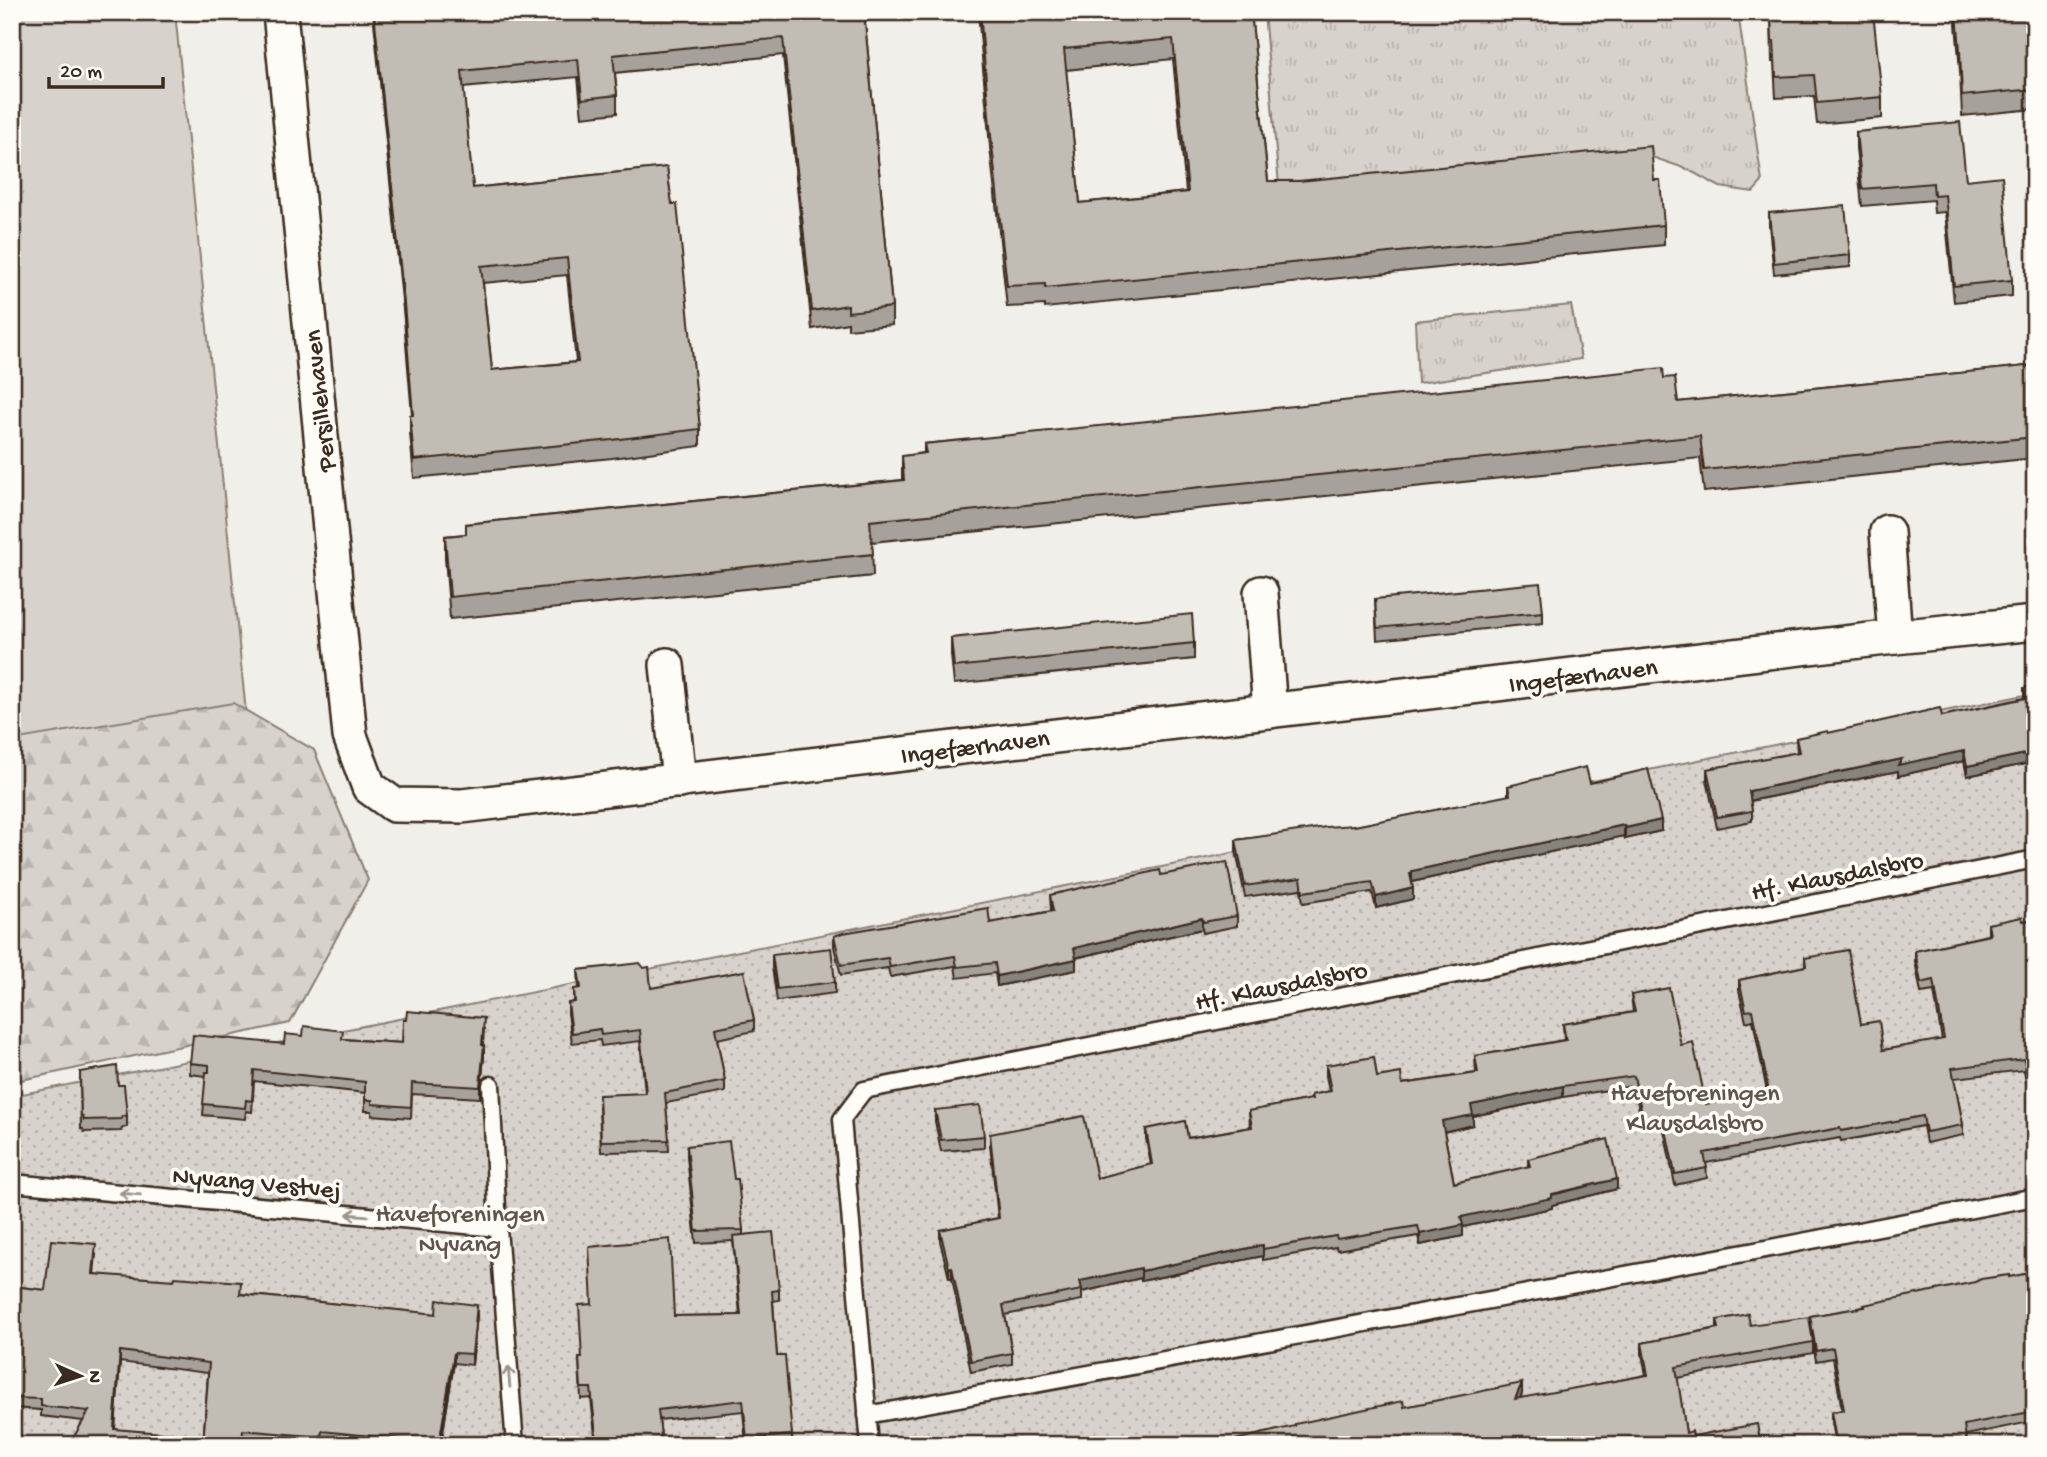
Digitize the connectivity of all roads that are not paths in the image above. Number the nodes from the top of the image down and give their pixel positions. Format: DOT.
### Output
graph roads {
  1 [pos="280,12"];
  2 [pos="1888,533"];
  3 [pos="1261,593"];
  4 [pos="2035,623"];
  5 [pos="1895,637"];
  6 [pos="667,665"];
  7 [pos="1270,711"];
  8 [pos="679,781"];
  9 [pos="369,787"];
  10 [pos="2035,859"];
  11 [pos="491,1085"];
  12 [pos="12,1183"];
  13 [pos="2035,1196"];
  14 [pos="498,1228"];
  15 [pos="867,1415"];
  16 [pos="515,1445"];
  17 [pos="870,1445"];
  1 -- 9 [label="street, Persillehaven"];
  2 -- 5 [label="street"];
  3 -- 7 [label="street"];
  4 -- 5 [label="street, Ingefærhaven"];
  5 -- 7 [label="street, Ingefærhaven"];
  6 -- 8 [label="street"];
  7 -- 8 [label="street, Ingefærhaven"];
  8 -- 9 [label="street, Ingefærhaven"];
  10 -- 15 [label="lane, Hf. Klausdalsbro"];
  11 -- 14 [label="lane"];
  14 -- 12 [label="lane, Nyvang Vestvej, one-way"];
  13 -- 15 [label="lane"];
  16 -- 14 [label="lane, one-way"];
  15 -- 17 [label="lane, Hf. Klausdalsbro"];
}
